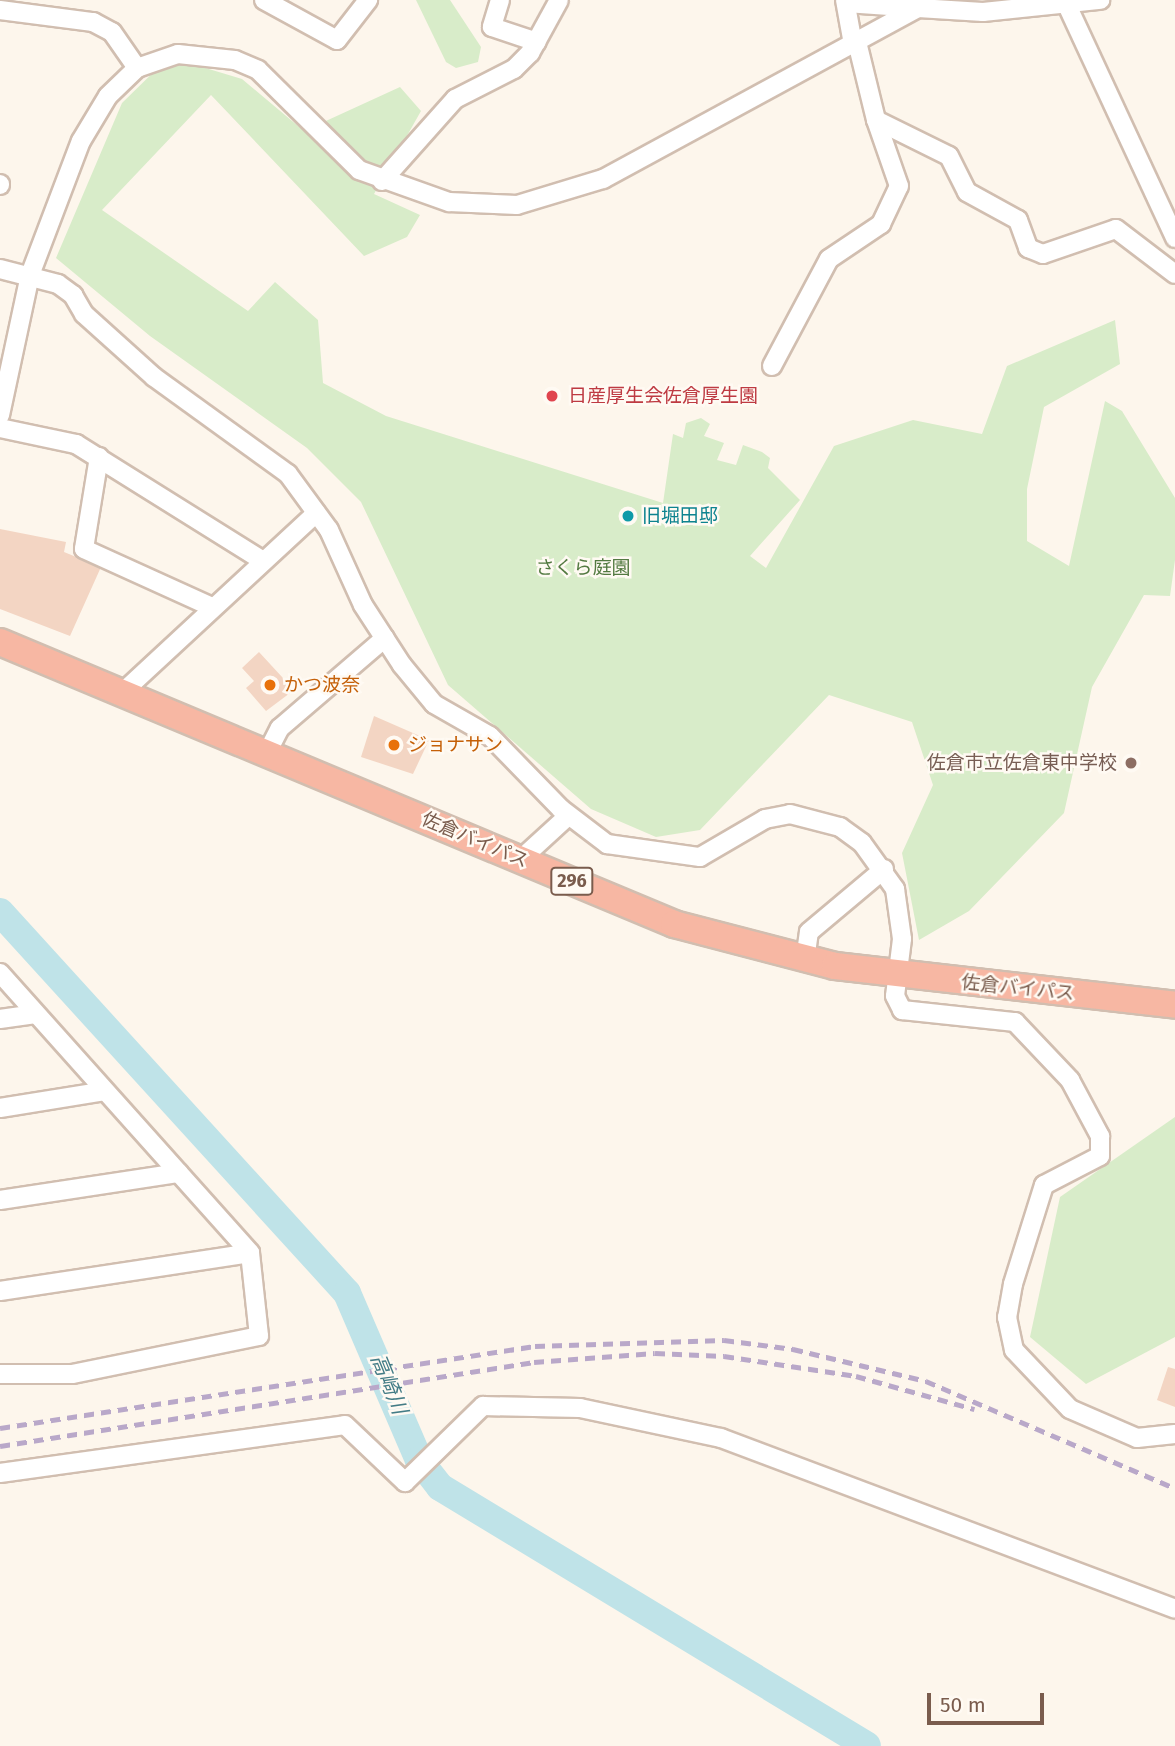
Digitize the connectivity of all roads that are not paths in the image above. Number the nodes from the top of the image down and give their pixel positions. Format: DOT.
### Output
graph roads {
  1 [pos="264,0"];
  2 [pos="368,0"];
  3 [pos="500,0"];
  4 [pos="559,0"];
  5 [pos="1100,0"];
  6 [pos="846,1"];
  7 [pos="1067,5"];
  8 [pos="918,8"];
  9 [pos="0,10"];
  10 [pos="537,42"];
  11 [pos="855,43"];
  12 [pos="137,68"];
  13 [pos="876,120"];
  14 [pos="382,181"];
  15 [pos="1175,238"];
  16 [pos="0,269"];
  17 [pos="1175,274"];
  18 [pos="30,275"];
  19 [pos="772,366"];
  20 [pos="0,415"];
  21 [pos="0,428"];
  22 [pos="99,457"];
  23 [pos="316,513"];
  24 [pos="263,561"];
  25 [pos="212,607"];
  26 [pos="385,638"];
  27 [pos="0,642"];
  28 [pos="124,691"];
  29 [pos="267,753"];
  30 [pos="568,816"];
  31 [pos="521,859"];
  32 [pos="884,869"];
  33 [pos="805,960"];
  34 [pos="0,973"];
  35 [pos="898,975"];
  36 [pos="1175,1005"];
  37 [pos="36,1014"];
  38 [pos="0,1018"];
  39 [pos="106,1091"];
  40 [pos="0,1108"];
  41 [pos="179,1173"];
  42 [pos="0,1200"];
  43 [pos="250,1253"];
  44 [pos="0,1291"];
  45 [pos="0,1374"];
  46 [pos="1175,1434"];
  47 [pos="0,1473"];
  48 [pos="1175,1609"];
  1 -- 2 [label="street"];
  3 -- 10 [label="street"];
  4 -- 10 [label="street"];
  5 -- 7 [label="street"];
  6 -- 8 [label="street"];
  6 -- 11 [label="street"];
  7 -- 8 [label="street"];
  7 -- 15 [label="street"];
  8 -- 11 [label="street"];
  9 -- 12 [label="street"];
  10 -- 14 [label="street"];
  11 -- 13 [label="street"];
  11 -- 14 [label="street"];
  12 -- 14 [label="street"];
  12 -- 18 [label="street"];
  13 -- 17 [label="street"];
  13 -- 19 [label="street"];
  16 -- 18 [label="street"];
  18 -- 20 [label="street"];
  18 -- 23 [label="street"];
  21 -- 22 [label="street"];
  22 -- 24 [label="street"];
  22 -- 25 [label="street"];
  23 -- 24 [label="street"];
  23 -- 26 [label="street"];
  24 -- 25 [label="street"];
  25 -- 28 [label="street"];
  26 -- 29 [label="street"];
  26 -- 30 [label="street"];
  27 -- 28 [label="highway, 佐倉バイパス / 296"];
  28 -- 29 [label="highway, 佐倉バイパス / 296"];
  29 -- 31 [label="highway, 佐倉バイパス / 296"];
  30 -- 31 [label="street"];
  30 -- 32 [label="street"];
  31 -- 33 [label="highway, 佐倉バイパス / 296"];
  32 -- 33 [label="street"];
  32 -- 35 [label="street"];
  33 -- 35 [label="highway, 佐倉バイパス / 296"];
  34 -- 37 [label="street"];
  35 -- 36 [label="highway, 佐倉バイパス / 296"];
  35 -- 46 [label="street"];
  37 -- 38 [label="street"];
  37 -- 39 [label="street"];
  39 -- 40 [label="street"];
  39 -- 41 [label="street"];
  41 -- 42 [label="street"];
  41 -- 43 [label="street"];
  43 -- 44 [label="street"];
  43 -- 45 [label="street"];
  47 -- 48 [label="street"];
}
